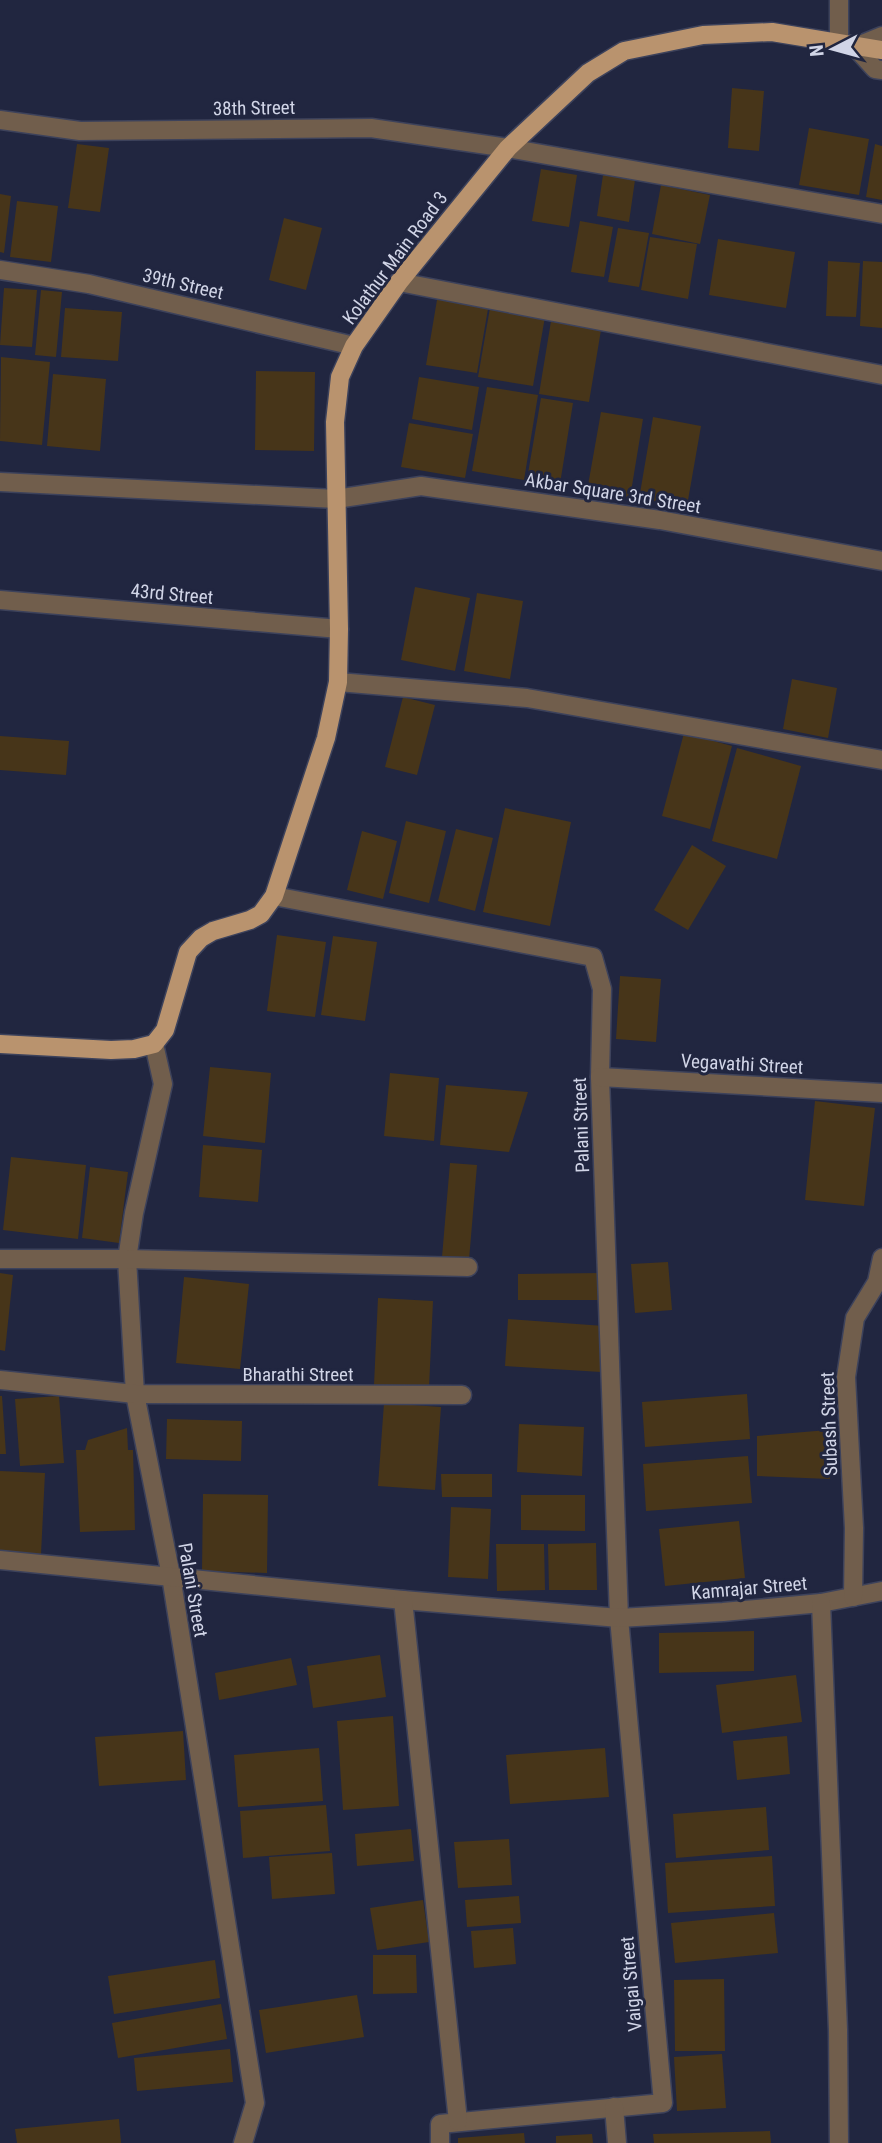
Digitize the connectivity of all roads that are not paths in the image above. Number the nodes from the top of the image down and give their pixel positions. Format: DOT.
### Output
graph roads {
  1 [pos="839,0"];
  2 [pos="847,45"];
  3 [pos="880,45"];
  4 [pos="882,71"];
  5 [pos="0,120"];
  6 [pos="508,148"];
  7 [pos="882,214"];
  8 [pos="0,270"];
  9 [pos="399,282"];
  10 [pos="355,346"];
  11 [pos="882,375"];
  12 [pos="0,482"];
  13 [pos="336,499"];
  14 [pos="882,561"];
  15 [pos="0,600"];
  16 [pos="340,629"];
  17 [pos="338,682"];
  18 [pos="882,760"];
  19 [pos="274,896"];
  20 [pos="0,1044"];
  21 [pos="154,1044"];
  22 [pos="600,1077"];
  23 [pos="882,1093"];
  24 [pos="882,1258"];
  25 [pos="0,1259"];
  26 [pos="127,1259"];
  27 [pos="468,1267"];
  28 [pos="0,1380"];
  29 [pos="135,1394"];
  30 [pos="462,1395"];
  31 [pos="0,1560"];
  32 [pos="171,1576"];
  33 [pos="882,1591"];
  34 [pos="853,1597"];
  35 [pos="403,1600"];
  36 [pos="821,1603"];
  37 [pos="619,1618"];
  38 [pos="614,2108"];
  39 [pos="458,2121"];
  40 [pos="243,2143"];
  41 [pos="440,2143"];
  42 [pos="617,2143"];
  43 [pos="839,2143"];
  1 -- 2 [label="street"];
  2 -- 3 [label="main road, Kolathur Main Road 3"];
  2 -- 4 [label="street"];
  2 -- 6 [label="main road, Kolathur Main Road 3"];
  5 -- 6 [label="street, 38th Street"];
  6 -- 7 [label="street, 38th Street"];
  6 -- 9 [label="main road, Kolathur Main Road 3"];
  8 -- 10 [label="street, 39th Street"];
  9 -- 10 [label="main road, Kolathur Main Road 3"];
  9 -- 11 [label="street"];
  10 -- 13 [label="main road, Kolathur Main Road 3"];
  12 -- 13 [label="street, Akbar Square 3rd Street"];
  13 -- 14 [label="street, Akbar Square 3rd Street"];
  13 -- 16 [label="main road, Kolathur Main Road 3"];
  15 -- 16 [label="street, 43rd Street"];
  16 -- 17 [label="main road, Kolathur Main Road 3"];
  17 -- 18 [label="street"];
  17 -- 19 [label="main road, Kolathur Main Road 3"];
  19 -- 21 [label="main road, Kolathur Main Road 3"];
  19 -- 22 [label="street, Palani Street"];
  20 -- 21 [label="main road"];
  21 -- 26 [label="street, Palani Street"];
  22 -- 23 [label="street, Vegavathi Street"];
  22 -- 37 [label="street, Palani Street"];
  24 -- 34 [label="street, Subash Street"];
  25 -- 26 [label="street"];
  26 -- 27 [label="street"];
  26 -- 29 [label="street, Palani Street"];
  28 -- 29 [label="street, Bharathi Street"];
  29 -- 30 [label="street, Bharathi Street"];
  29 -- 32 [label="street, Palani Street"];
  31 -- 32 [label="street, Kamrajar Street"];
  32 -- 35 [label="street, Kamrajar Street"];
  32 -- 40 [label="street, Palani Street"];
  33 -- 34 [label="street, Kamrajar Street"];
  34 -- 36 [label="street, Kamrajar Street"];
  35 -- 37 [label="street, Kamrajar Street"];
  35 -- 39 [label="street"];
  36 -- 37 [label="street, Kamrajar Street"];
  36 -- 43 [label="street"];
  37 -- 38 [label="street, Vaigai Street"];
  38 -- 39 [label="street, Vaigai Street"];
  38 -- 42 [label="street"];
  39 -- 41 [label="street"];
}
